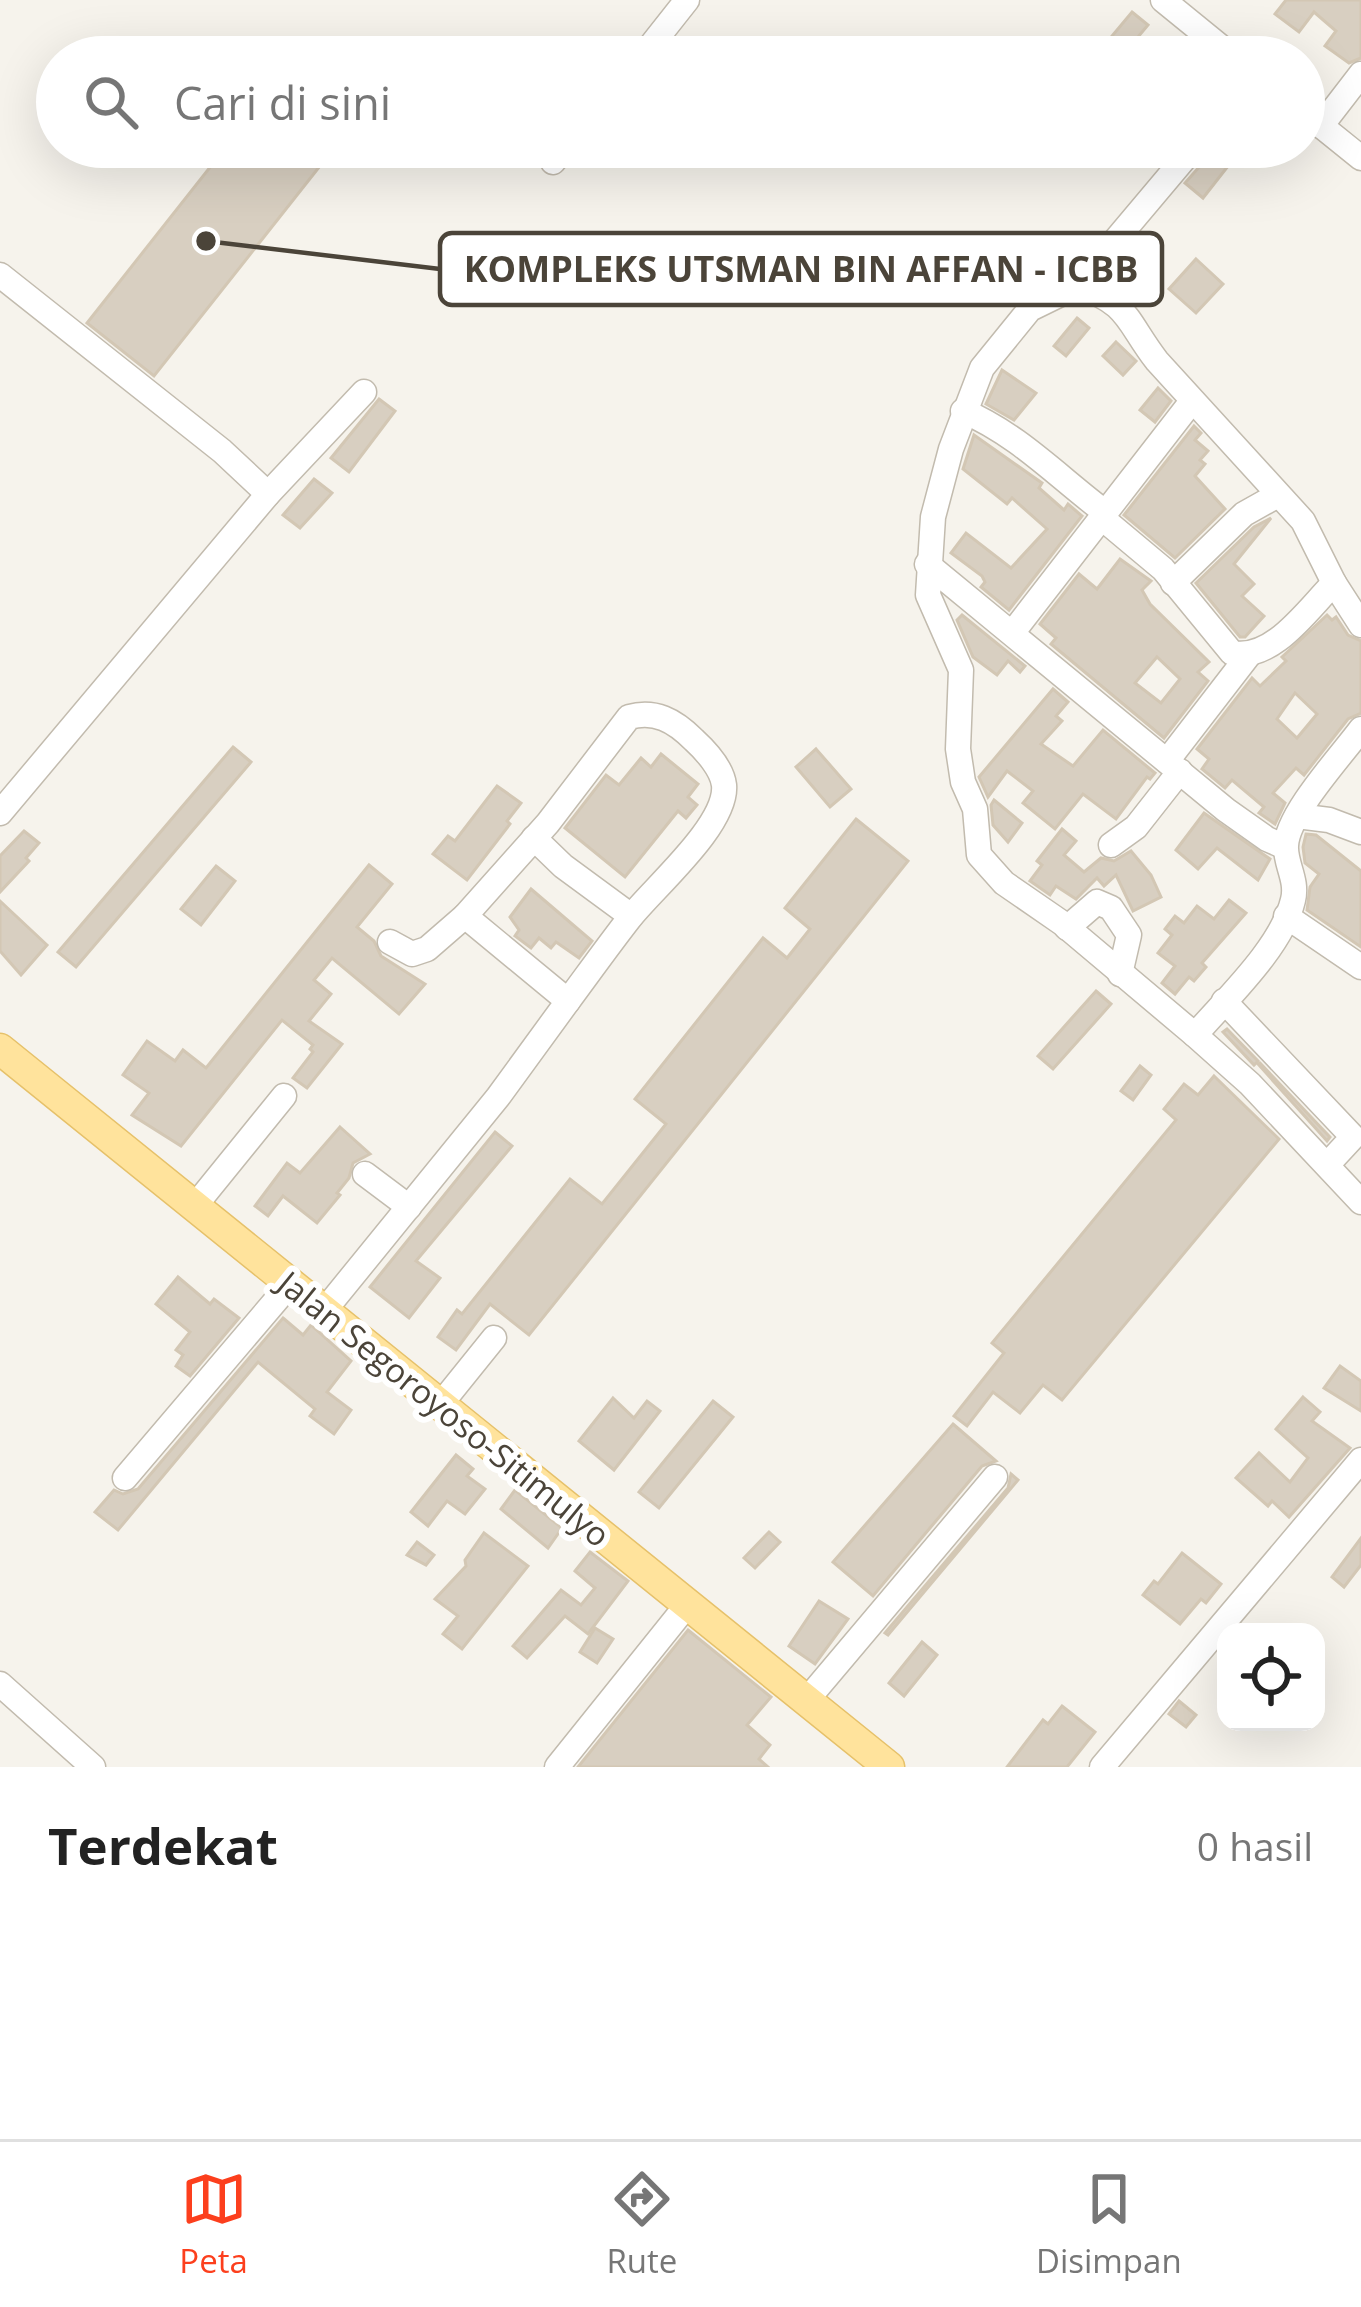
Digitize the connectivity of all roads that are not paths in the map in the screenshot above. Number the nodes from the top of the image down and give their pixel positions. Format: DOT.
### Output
graph roads {
  1 [pos="687,0"];
  2 [pos="1163,0"];
  3 [pos="659,36"];
  4 [pos="1207,36"];
  5 [pos="1361,74"];
  6 [pos="1325,108"];
  7 [pos="1325,129"];
  8 [pos="1361,158"];
  9 [pos="1176,168"];
  10 [pos="0,275"];
  11 [pos="1077,286"];
  12 [pos="364,392"];
  13 [pos="1192,401"];
  14 [pos="963,411"];
  15 [pos="268,494"];
  16 [pos="1279,495"];
  17 [pos="1104,516"];
  18 [pos="928,564"];
  19 [pos="1173,583"];
  20 [pos="1334,583"];
  21 [pos="1361,625"];
  22 [pos="1013,632"];
  23 [pos="1248,656"];
  24 [pos="1361,729"];
  25 [pos="1173,766"];
  26 [pos="0,813"];
  27 [pos="1297,816"];
  28 [pos="1361,832"];
  29 [pos="534,838"];
  30 [pos="1111,845"];
  31 [pos="1285,847"];
  32 [pos="465,916"];
  33 [pos="632,916"];
  34 [pos="1286,916"];
  35 [pos="1067,928"];
  36 [pos="390,942"];
  37 [pos="1361,967"];
  38 [pos="1120,974"];
  39 [pos="568,1000"];
  40 [pos="1224,1000"];
  41 [pos="1195,1035"];
  42 [pos="0,1049"];
  43 [pos="284,1096"];
  44 [pos="1357,1140"];
  45 [pos="1327,1165"];
  46 [pos="365,1174"];
  47 [pos="1361,1202"];
  48 [pos="194,1207"];
  49 [pos="409,1207"];
  50 [pos="290,1284"];
  51 [pos="324,1311"];
  52 [pos="494,1338"];
  53 [pos="440,1405"];
  54 [pos="1361,1460"];
  55 [pos="125,1478"];
  56 [pos="995,1478"];
  57 [pos="687,1605"];
  58 [pos="0,1684"];
  59 [pos="806,1701"];
  60 [pos="93,1767"];
  61 [pos="557,1767"];
  62 [pos="889,1767"];
  63 [pos="1102,1767"];
  1 -- 3 [label="street"];
  2 -- 4 [label="street"];
  5 -- 6 [label="street"];
  7 -- 8 [label="street"];
  9 -- 11 [label="street"];
  10 -- 15 [label="street"];
  11 -- 13 [label="street"];
  11 -- 14 [label="street"];
  12 -- 15 [label="street"];
  13 -- 16 [label="street"];
  13 -- 17 [label="street"];
  14 -- 17 [label="street"];
  14 -- 18 [label="street"];
  15 -- 26 [label="street"];
  16 -- 19 [label="street"];
  16 -- 20 [label="street"];
  17 -- 19 [label="street"];
  17 -- 22 [label="street"];
  18 -- 22 [label="street"];
  18 -- 35 [label="street"];
  19 -- 23 [label="street"];
  20 -- 21 [label="street"];
  20 -- 23 [label="street"];
  22 -- 25 [label="street"];
  23 -- 25 [label="street"];
  24 -- 27 [label="street"];
  25 -- 30 [label="street"];
  25 -- 31 [label="street"];
  27 -- 28 [label="street"];
  27 -- 31 [label="street"];
  29 -- 32 [label="street"];
  29 -- 33 [label="street"];
  29 -- 33 [label="street"];
  31 -- 34 [label="street"];
  32 -- 36 [label="street"];
  32 -- 39 [label="street"];
  33 -- 39 [label="street"];
  34 -- 37 [label="street"];
  34 -- 40 [label="street"];
  35 -- 38 [label="street"];
  35 -- 38 [label="street"];
  38 -- 41 [label="street"];
  39 -- 49 [label="street"];
  40 -- 41 [label="street"];
  40 -- 44 [label="street"];
  41 -- 45 [label="street"];
  42 -- 48 [label="main road, Jalan Segoroyoso-Sitimulyo"];
  43 -- 48 [label="street"];
  44 -- 45 [label="street"];
  45 -- 47 [label="street"];
  46 -- 49 [label="street"];
  48 -- 50 [label="main road, Jalan Segoroyoso-Sitimulyo"];
  49 -- 51 [label="street"];
  50 -- 51 [label="main road, Jalan Segoroyoso-Sitimulyo"];
  50 -- 55 [label="street"];
  51 -- 53 [label="main road, Jalan Segoroyoso-Sitimulyo"];
  52 -- 53 [label="street"];
  53 -- 57 [label="main road, Jalan Segoroyoso-Sitimulyo"];
  54 -- 63 [label="street"];
  56 -- 59 [label="street"];
  57 -- 59 [label="main road, Jalan Segoroyoso-Sitimulyo"];
  57 -- 61 [label="street"];
  58 -- 60 [label="street"];
  59 -- 62 [label="main road, Jalan Segoroyoso-Sitimulyo"];
}
